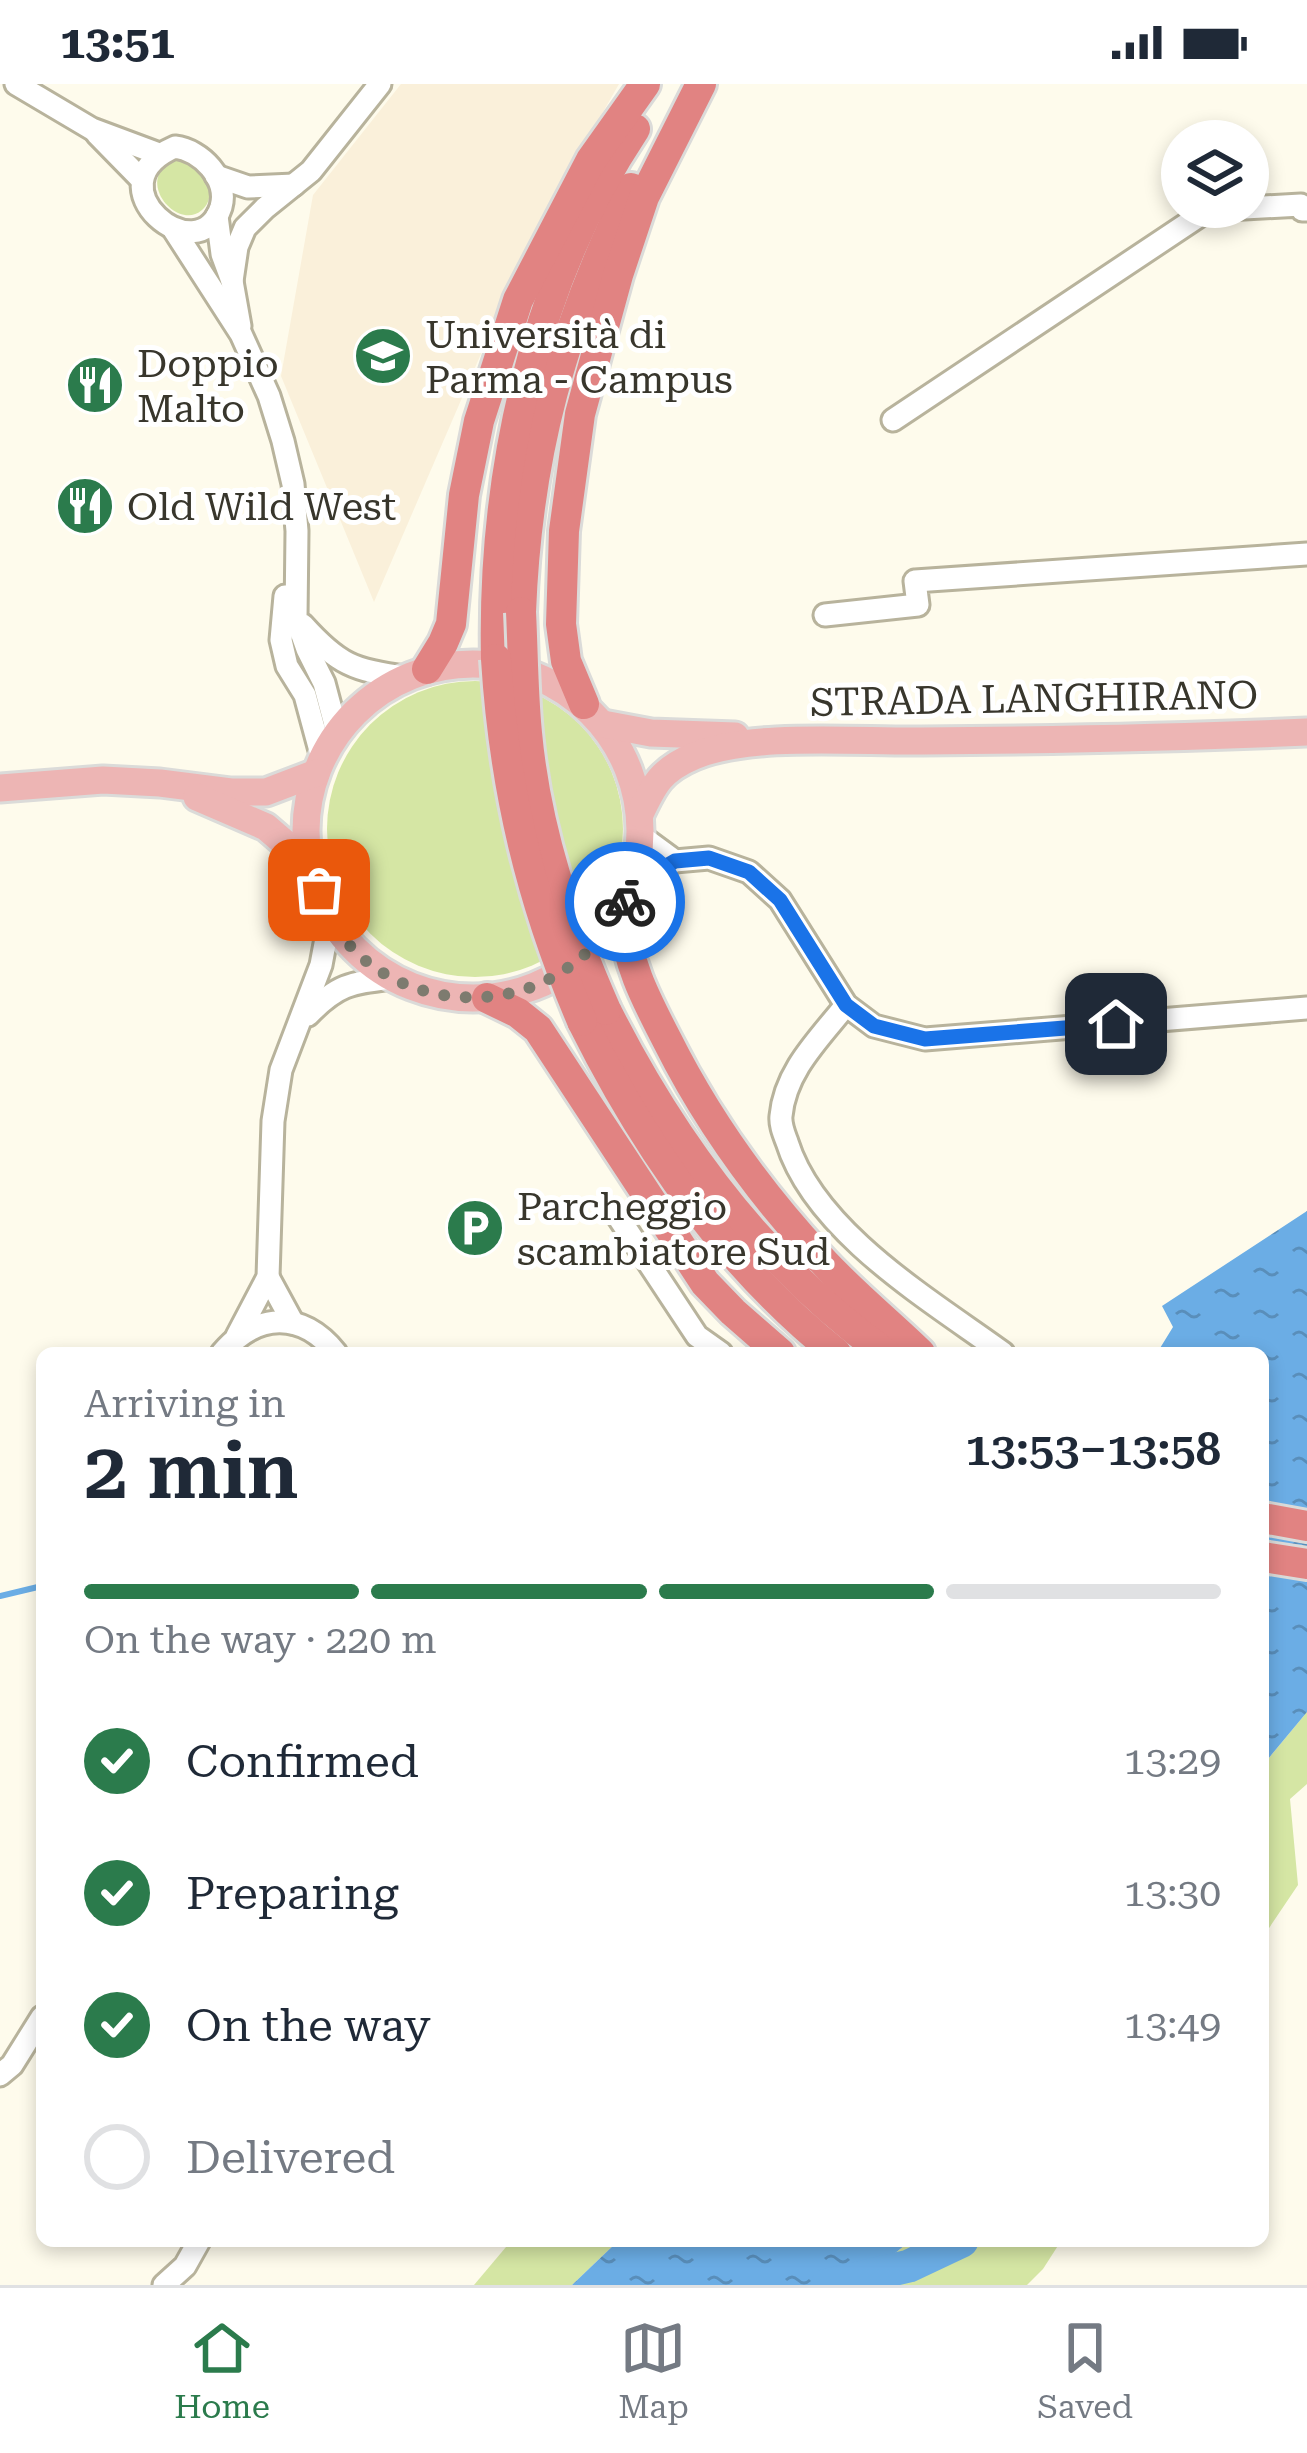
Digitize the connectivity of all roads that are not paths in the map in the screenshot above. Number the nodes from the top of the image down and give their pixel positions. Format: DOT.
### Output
graph roads {
  1 [pos="16,84"];
  2 [pos="380,84"];
  3 [pos="645,84"];
  4 [pos="665,84"];
  5 [pos="691,84"];
  6 [pos="700,84"];
  7 [pos="92,129"];
  8 [pos="160,154"];
  9 [pos="216,176"];
  10 [pos="141,178"];
  11 [pos="295,185"];
  12 [pos="220,210"];
  13 [pos="1307,210"];
  14 [pos="174,230"];
  15 [pos="225,288"];
  16 [pos="893,420"];
  17 [pos="1307,554"];
  18 [pos="508,612"];
  19 [pos="825,614"];
  20 [pos="296,618"];
  21 [pos="416,673"];
  22 [pos="593,714"];
  23 [pos="338,732"];
  24 [pos="1307,732"];
  25 [pos="762,742"];
  26 [pos="319,766"];
  27 [pos="160,783"];
  28 [pos="0,788"];
  29 [pos="640,825"];
  30 [pos="675,861"];
  31 [pos="309,864"];
  32 [pos="626,898"];
  33 [pos="329,917"];
  34 [pos="392,978"];
  35 [pos="487,998"];
  36 [pos="846,1005"];
  37 [pos="1307,1008"];
  38 [pos="594,1016"];
  39 [pos="299,1024"];
  40 [pos="613,1209"];
  41 [pos="268,1277"];
  42 [pos="293,1323"];
  43 [pos="229,1344"];
  44 [pos="331,1347"];
  45 [pos="713,1347"];
  46 [pos="773,1347"];
  47 [pos="830,1347"];
  48 [pos="876,1347"];
  49 [pos="914,1347"];
  50 [pos="995,1347"];
  51 [pos="1269,1519"];
  52 [pos="1307,1526"];
  53 [pos="1269,1558"];
  54 [pos="1307,1564"];
  55 [pos="36,2027"];
  56 [pos="0,2075"];
  57 [pos="196,2247"];
  58 [pos="164,2285"];
  1 -- 7 [label="street"];
  2 -- 11 [label="street"];
  3 -- 21 [label="highway"];
  4 -- 18 [label="highway"];
  5 -- 18 [label="highway"];
  6 -- 22 [label="highway"];
  7 -- 8 [label="street"];
  7 -- 10 [label="street"];
  8 -- 9 [label="street"];
  8 -- 10 [label="street"];
  9 -- 11 [label="street"];
  9 -- 12 [label="street"];
  10 -- 14 [label="street"];
  11 -- 12 [label="street"];
  11 -- 15 [label="street"];
  12 -- 14 [label="street"];
  12 -- 15 [label="street"];
  13 -- 16 [label="street"];
  14 -- 15 [label="street"];
  15 -- 20 [label="street"];
  15 -- 26 [label="street"];
  17 -- 19 [label="street"];
  18 -- 38 [label="highway, bridge"];
  18 -- 38 [label="highway, bridge"];
  20 -- 21 [label="street"];
  20 -- 23 [label="street"];
  21 -- 22 [label="main road, STRADA LANGHIRANO"];
  21 -- 23 [label="main road, STRADA LANGHIRANO"];
  22 -- 25 [label="main road, STRADA LANGHIRANO"];
  22 -- 29 [label="main road, STRADA LANGHIRANO"];
  23 -- 26 [label="main road, STRADA LANGHIRANO"];
  24 -- 25 [label="main road, STRADA LANGHIRANO"];
  25 -- 29 [label="main road, STRADA LANGHIRANO"];
  26 -- 27 [label="main road, STRADA LANGHIRANO"];
  26 -- 31 [label="main road, STRADA LANGHIRANO"];
  27 -- 28 [label="main road, STRADA LANGHIRANO"];
  27 -- 31 [label="main road, STRADA LANGHIRANO"];
  29 -- 30 [label="street"];
  29 -- 32 [label="main road, STRADA LANGHIRANO"];
  30 -- 32 [label="street"];
  30 -- 36 [label="street"];
  31 -- 33 [label="main road, STRADA LANGHIRANO"];
  32 -- 35 [label="main road, STRADA LANGHIRANO"];
  32 -- 49 [label="highway"];
  33 -- 34 [label="main road, STRADA LANGHIRANO"];
  33 -- 39 [label="street"];
  34 -- 35 [label="main road, STRADA LANGHIRANO"];
  34 -- 39 [label="street"];
  35 -- 46 [label="highway"];
  36 -- 37 [label="street"];
  36 -- 50 [label="street"];
  38 -- 47 [label="highway"];
  38 -- 48 [label="highway"];
  39 -- 41 [label="street"];
  40 -- 45 [label="street"];
  41 -- 42 [label="street"];
  41 -- 43 [label="street"];
  42 -- 43 [label="street"];
  42 -- 44 [label="street"];
  51 -- 52 [label="highway"];
  53 -- 54 [label="highway"];
  55 -- 56 [label="street"];
  57 -- 58 [label="street"];
}
